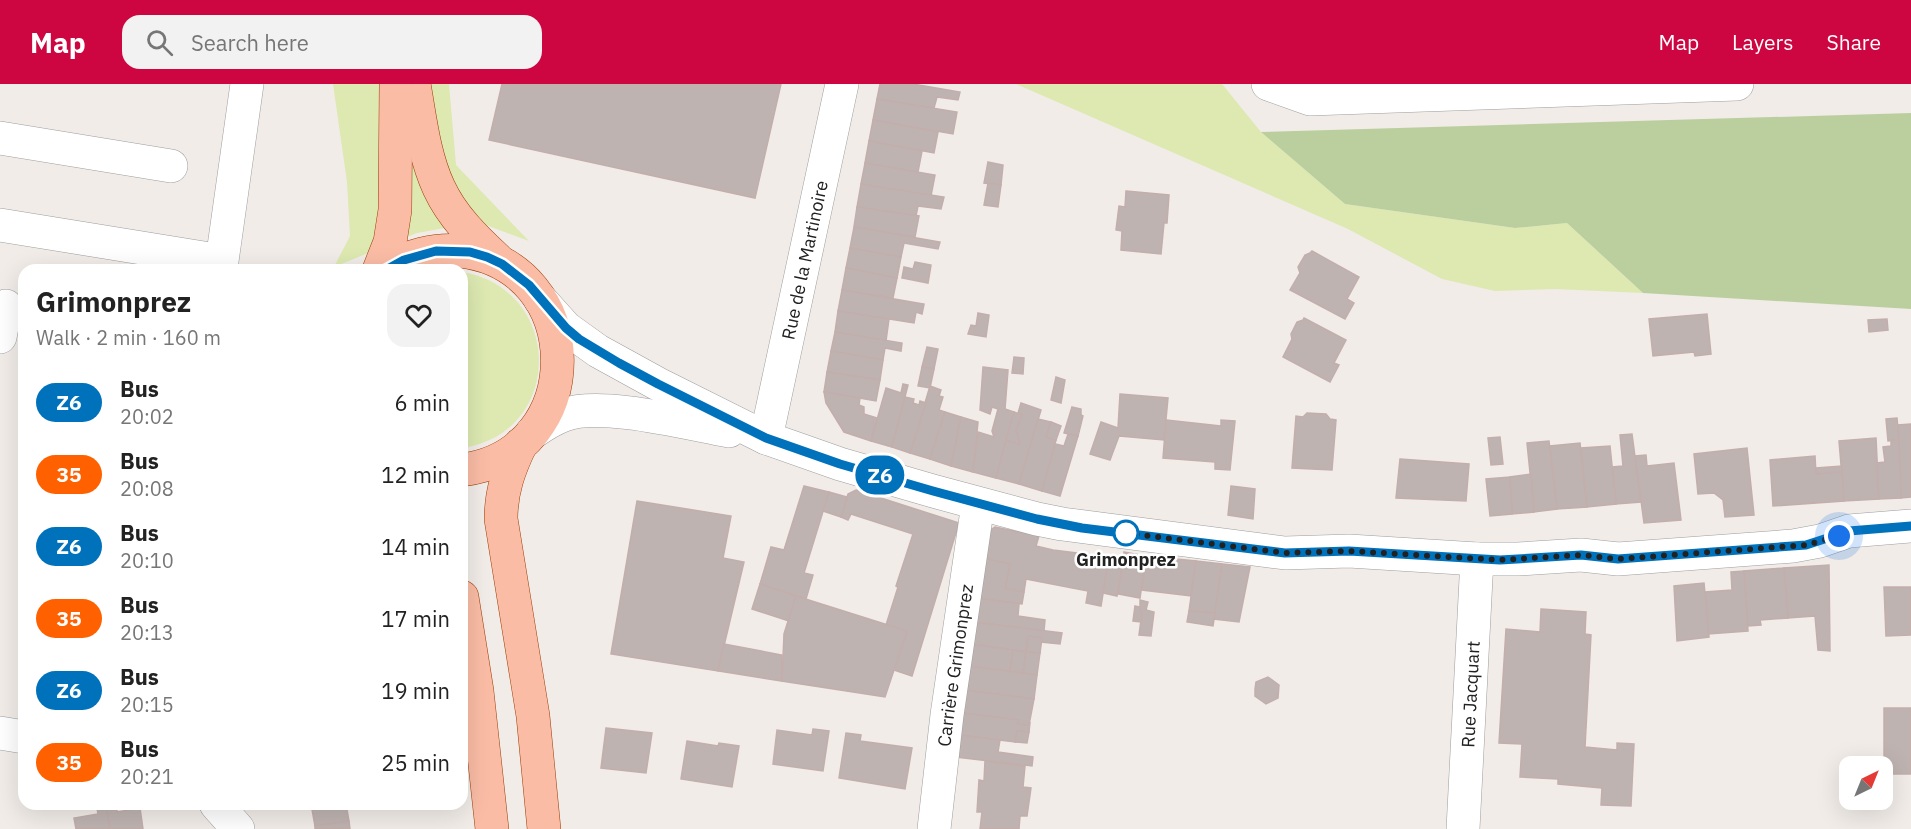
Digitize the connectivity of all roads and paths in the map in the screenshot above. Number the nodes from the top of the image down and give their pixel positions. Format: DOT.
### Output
graph roads {
  1 [pos="247,84"];
  2 [pos="396,84"];
  3 [pos="414,84"];
  4 [pos="842,84"];
  5 [pos="1268,84"];
  6 [pos="1737,84"];
  7 [pos="0,138"];
  8 [pos="171,166"];
  9 [pos="0,225"];
  10 [pos="382,264"];
  11 [pos="397,264"];
  12 [pos="502,264"];
  13 [pos="540,298"];
  14 [pos="526,438"];
  15 [pos="766,438"];
  16 [pos="468,469"];
  17 [pos="978,504"];
  18 [pos="1911,526"];
  19 [pos="1478,559"];
  20 [pos="468,635"];
  21 [pos="0,733"];
  22 [pos="18,736"];
  23 [pos="221,810"];
  24 [pos="238,829"];
  25 [pos="492,829"];
  26 [pos="544,829"];
  27 [pos="934,829"];
  28 [pos="1463,829"];
  1 -- 9 [label="street"];
  2 -- 10 [label="main road"];
  3 -- 12 [label="main road"];
  4 -- 15 [label="street, Rue de la Martinoire"];
  5 -- 6 [label="street"];
  7 -- 8 [label="street"];
  11 -- 12 [label="main road"];
  12 -- 13 [label="main road"];
  13 -- 14 [label="main road"];
  13 -- 15 [label="street"];
  14 -- 15 [label="street"];
  14 -- 16 [label="main road"];
  14 -- 26 [label="main road"];
  15 -- 17 [label="street"];
  17 -- 19 [label="street"];
  17 -- 27 [label="street, Carrière Grimonprez"];
  18 -- 19 [label="street"];
  19 -- 28 [label="street, Rue Jacquart"];
  20 -- 25 [label="main road"];
  21 -- 22 [label="street"];
  23 -- 24 [label="street"];
}
